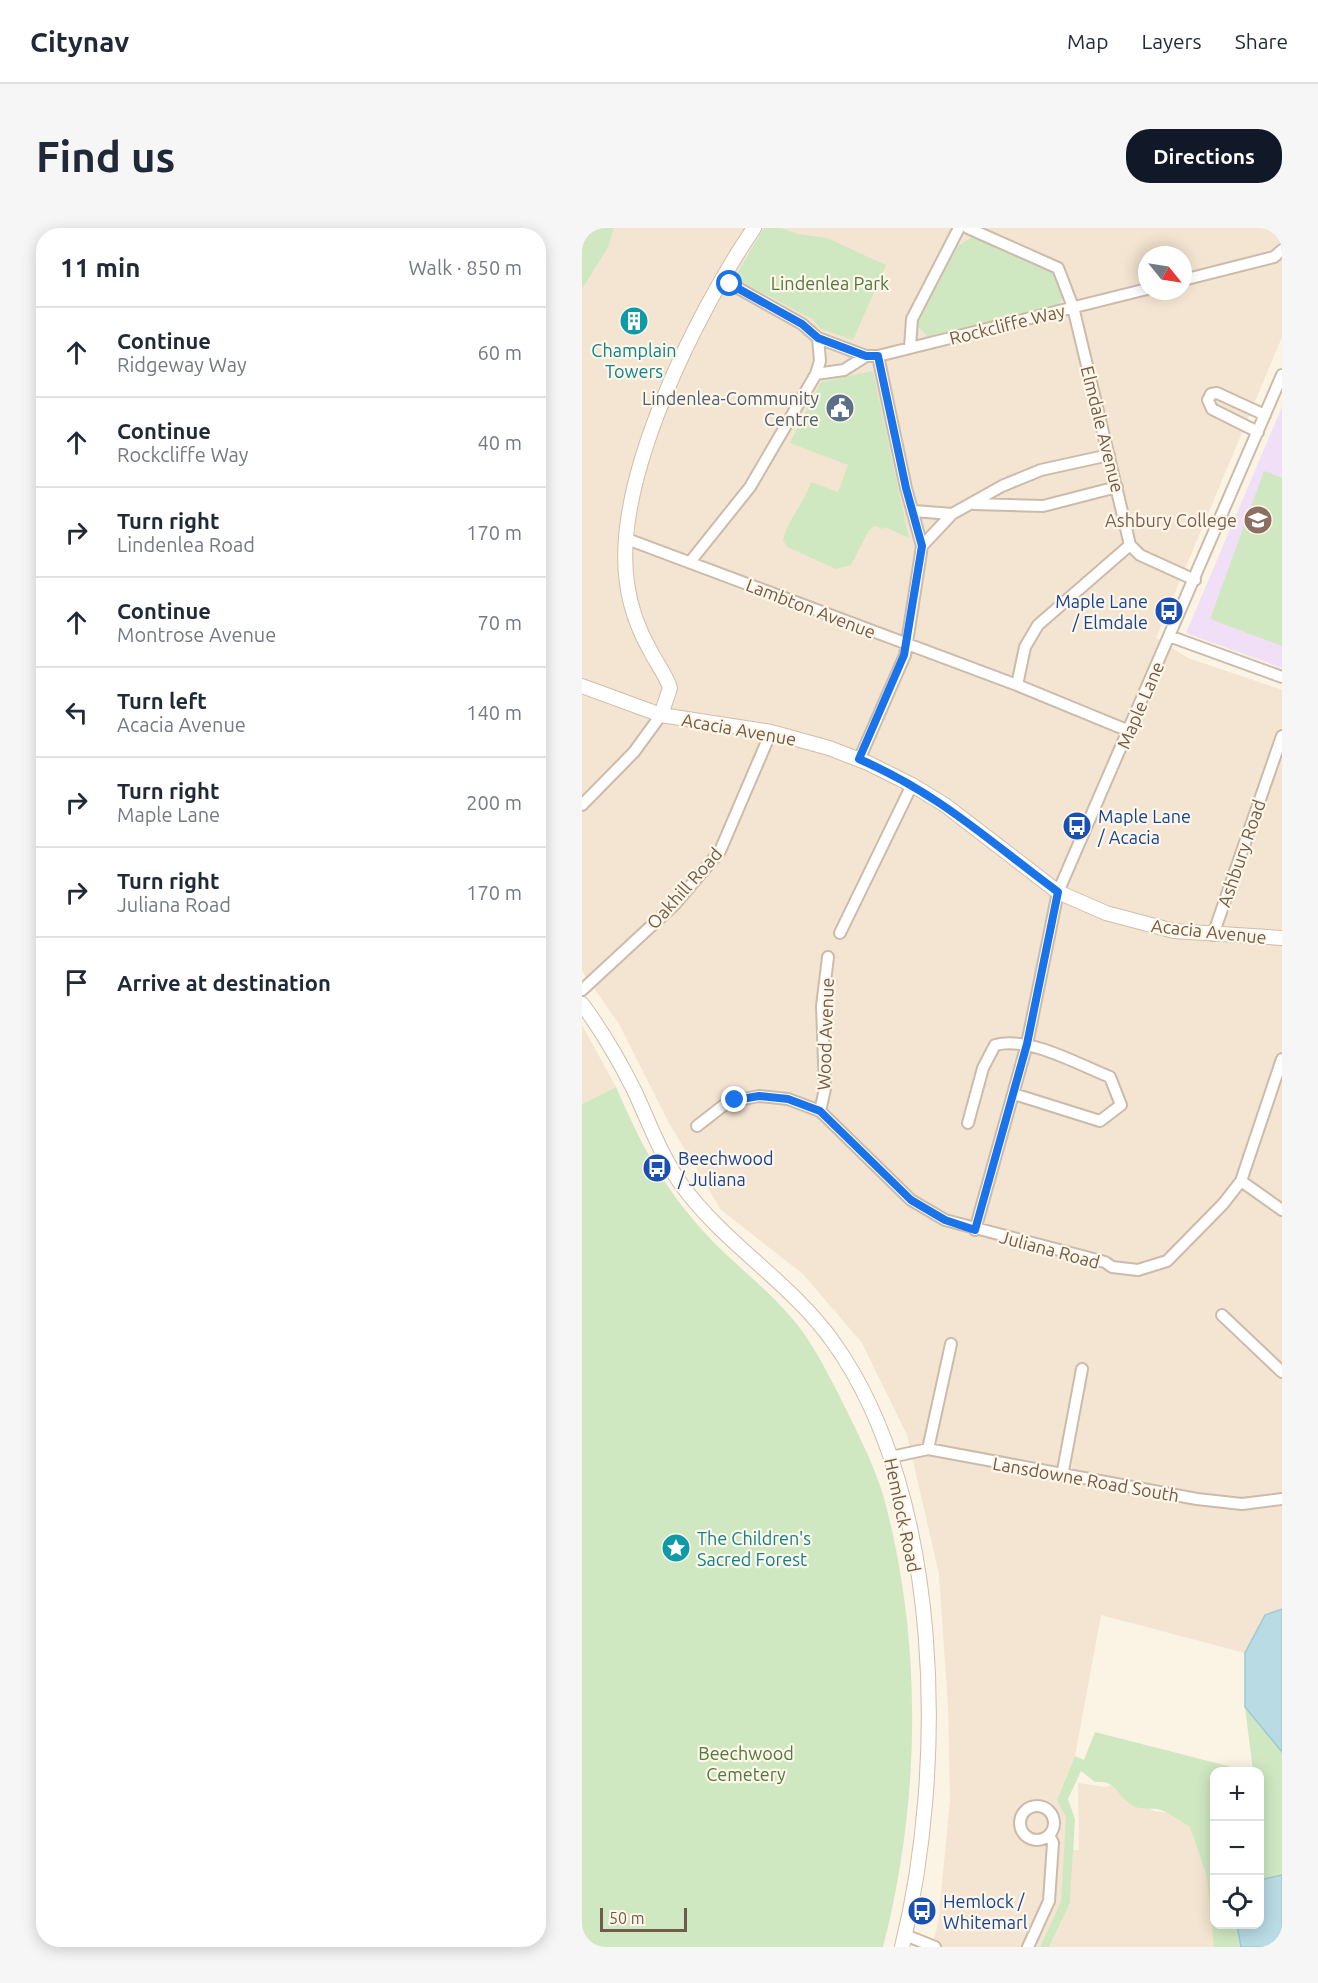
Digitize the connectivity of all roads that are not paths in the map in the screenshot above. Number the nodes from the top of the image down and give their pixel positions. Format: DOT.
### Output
graph roads {
  1 [pos="754,228"];
  2 [pos="959,228"];
  3 [pos="968,228"];
  4 [pos="1282,250"];
  5 [pos="1192,278"];
  6 [pos="722,279"];
  7 [pos="1138,291"];
  8 [pos="1073,307"];
  9 [pos="818,338"];
  10 [pos="910,347"];
  11 [pos="866,356"];
  12 [pos="878,356"];
  13 [pos="816,374"];
  14 [pos="1282,375"];
  15 [pos="1265,415"];
  16 [pos="1258,432"];
  17 [pos="1109,455"];
  18 [pos="1117,488"];
  19 [pos="974,504"];
  20 [pos="914,510"];
  21 [pos="952,514"];
  22 [pos="627,539"];
  23 [pos="1130,545"];
  24 [pos="922,546"];
  25 [pos="690,562"];
  26 [pos="1195,580"];
  27 [pos="1169,636"];
  28 [pos="907,644"];
  29 [pos="1282,677"];
  30 [pos="1017,685"];
  31 [pos="582,686"];
  32 [pos="661,715"];
  33 [pos="1129,731"];
  34 [pos="771,732"];
  35 [pos="1282,736"];
  36 [pos="859,759"];
  37 [pos="912,785"];
  38 [pos="582,805"];
  39 [pos="1058,892"];
  40 [pos="840,933"];
  41 [pos="1213,935"];
  42 [pos="1282,938"];
  43 [pos="828,957"];
  44 [pos="582,990"];
  45 [pos="582,1004"];
  46 [pos="1027,1044"];
  47 [pos="1282,1059"];
  48 [pos="1014,1094"];
  49 [pos="820,1111"];
  50 [pos="968,1123"];
  51 [pos="697,1126"];
  52 [pos="1241,1180"];
  53 [pos="1282,1210"];
  54 [pos="975,1230"];
  55 [pos="1222,1315"];
  56 [pos="951,1344"];
  57 [pos="1082,1369"];
  58 [pos="1282,1372"];
  59 [pos="928,1449"];
  60 [pos="891,1457"];
  61 [pos="1062,1476"];
  62 [pos="1282,1499"];
  63 [pos="1049,1835"];
  64 [pos="903,1941"];
  65 [pos="935,1947"];
  66 [pos="1028,1947"];
  1 -- 6 [label="street"];
  2 -- 10 [label="street"];
  3 -- 8 [label="street, Elmdale Avenue"];
  4 -- 5 [label="street"];
  6 -- 9 [label="street, Rockcliffe Way"];
  6 -- 22 [label="street"];
  7 -- 8 [label="street, Rockcliffe Way"];
  8 -- 10 [label="street, Rockcliffe Way"];
  8 -- 17 [label="street, Elmdale Avenue"];
  9 -- 11 [label="street, Rockcliffe Way"];
  9 -- 13 [label="street"];
  10 -- 12 [label="street, Rockcliffe Way"];
  11 -- 12 [label="street, Rockcliffe Way"];
  11 -- 13 [label="street, Rockcliffe Way"];
  12 -- 20 [label="street"];
  13 -- 25 [label="street"];
  14 -- 15 [label="street, Maple Lane"];
  15 -- 16 [label="street, Maple Lane"];
  15 -- 16 [label="street"];
  16 -- 26 [label="street, Maple Lane"];
  17 -- 18 [label="street, Elmdale Avenue"];
  17 -- 19 [label="street"];
  18 -- 19 [label="street"];
  18 -- 23 [label="street, Elmdale Avenue"];
  19 -- 21 [label="street"];
  20 -- 21 [label="street"];
  20 -- 24 [label="street"];
  21 -- 24 [label="street"];
  22 -- 25 [label="street, Lambton Avenue"];
  22 -- 32 [label="street"];
  23 -- 26 [label="street"];
  23 -- 30 [label="street"];
  24 -- 28 [label="street"];
  25 -- 28 [label="street, Lambton Avenue"];
  26 -- 27 [label="street, Maple Lane"];
  27 -- 29 [label="street"];
  27 -- 33 [label="street, Maple Lane"];
  28 -- 30 [label="street, Lambton Avenue"];
  28 -- 36 [label="street"];
  30 -- 33 [label="street, Lambton Avenue"];
  31 -- 32 [label="street, Acacia Avenue"];
  32 -- 34 [label="street, Acacia Avenue"];
  32 -- 38 [label="street"];
  33 -- 39 [label="street, Maple Lane"];
  34 -- 36 [label="street, Acacia Avenue"];
  34 -- 44 [label="street, Oakhill Road"];
  35 -- 41 [label="street, Ashbury Road"];
  36 -- 37 [label="street, Acacia Avenue"];
  37 -- 39 [label="street, Acacia Avenue"];
  37 -- 40 [label="street"];
  39 -- 41 [label="street, Acacia Avenue"];
  39 -- 46 [label="street, Maple Lane"];
  41 -- 42 [label="street, Acacia Avenue"];
  43 -- 49 [label="street, Wood Avenue"];
  45 -- 60 [label="street, Hemlock Road"];
  46 -- 48 [label="street, Maple Lane"];
  46 -- 48 [label="street"];
  46 -- 50 [label="street"];
  47 -- 52 [label="street, Juliana Road"];
  48 -- 54 [label="street, Maple Lane"];
  49 -- 51 [label="street, Juliana Road"];
  49 -- 54 [label="street, Juliana Road"];
  52 -- 53 [label="street"];
  52 -- 54 [label="street, Juliana Road"];
  55 -- 58 [label="street"];
  56 -- 59 [label="street"];
  57 -- 61 [label="street"];
  59 -- 60 [label="street, Lansdowne Road South"];
  59 -- 61 [label="street, Lansdowne Road South"];
  60 -- 64 [label="street, Hemlock Road"];
  61 -- 62 [label="street, Lansdowne Road South"];
  63 -- 66 [label="street"];
  64 -- 65 [label="street"];
}
